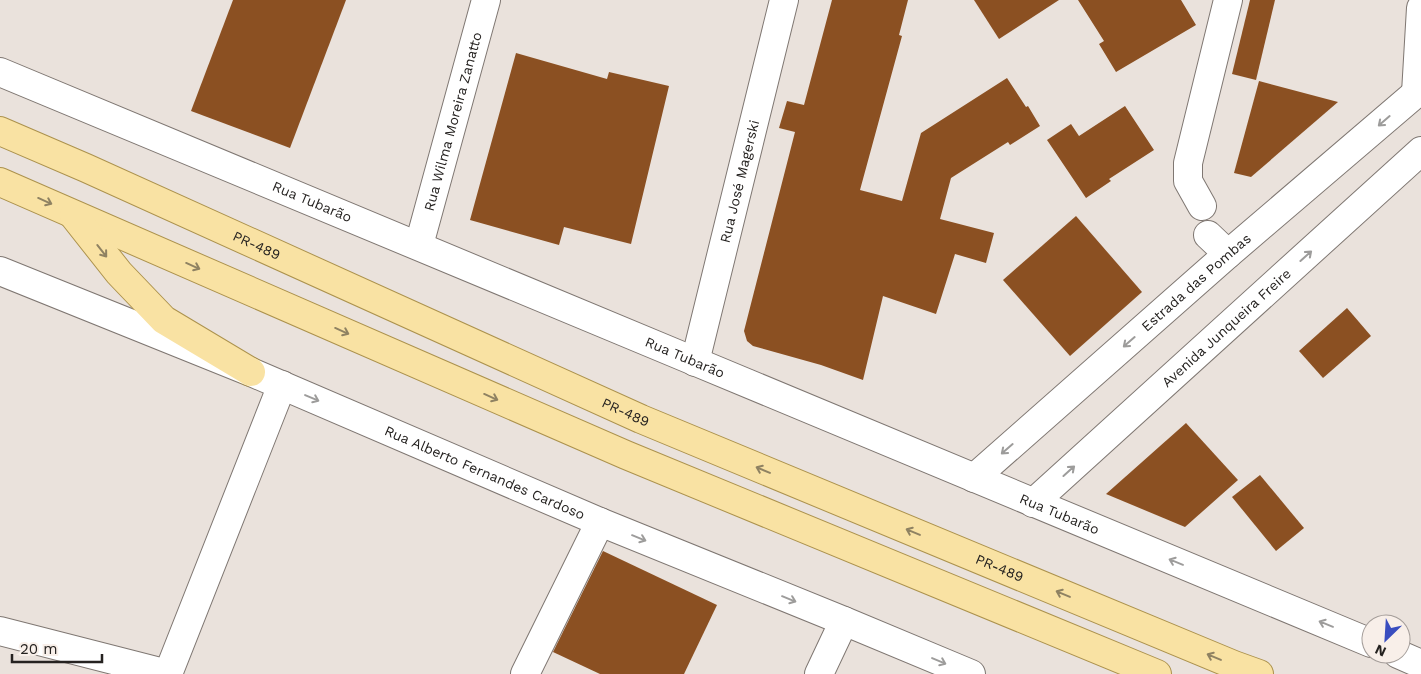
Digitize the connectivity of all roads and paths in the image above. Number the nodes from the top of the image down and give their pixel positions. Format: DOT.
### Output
graph roads {
  1 [pos="486,0"];
  2 [pos="784,0"];
  3 [pos="1228,0"];
  4 [pos="1421,8"];
  5 [pos="0,72"];
  6 [pos="1419,91"];
  7 [pos="0,131"];
  8 [pos="1421,151"];
  9 [pos="0,182"];
  10 [pos="1202,206"];
  11 [pos="72,213"];
  12 [pos="1208,234"];
  13 [pos="419,245"];
  14 [pos="1228,254"];
  15 [pos="0,271"];
  16 [pos="695,362"];
  17 [pos="251,372"];
  18 [pos="282,385"];
  19 [pos="974,478"];
  20 [pos="1033,503"];
  21 [pos="600,522"];
  22 [pos="844,621"];
  23 [pos="0,631"];
  24 [pos="1361,639"];
  25 [pos="168,674"];
  26 [pos="525,674"];
  27 [pos="819,674"];
  28 [pos="971,674"];
  29 [pos="1157,674"];
  30 [pos="1259,674"];
  1 -- 13 [label="street, Rua Wilma Moreira Zanatto"];
  2 -- 16 [label="street, Rua José Magerski"];
  3 -- 10 [label="street"];
  4 -- 6 [label="street"];
  5 -- 13 [label="street, Rua Tubarão"];
  6 -- 14 [label="street, Estrada das Pombas, one-way"];
  30 -- 7 [label="main road, PR-489 / PR-489, one-way"];
  20 -- 8 [label="street, Avenida Junqueira Freire, one-way"];
  9 -- 11 [label="main road, one-way"];
  11 -- 17 [label="main road, one-way"];
  11 -- 29 [label="main road, one-way"];
  12 -- 14 [label="street"];
  13 -- 16 [label="street, Rua Tubarão"];
  14 -- 19 [label="street, Estrada das Pombas, one-way"];
  15 -- 17 [label="street, Rua Alberto Fernandes Cardoso"];
  16 -- 19 [label="street, Rua Tubarão"];
  17 -- 18 [label="street, Rua Alberto Fernandes Cardoso"];
  18 -- 21 [label="street, Rua Alberto Fernandes Cardoso, one-way"];
  18 -- 25 [label="street"];
  19 -- 20 [label="street, Rua Tubarão"];
  24 -- 20 [label="street, Rua Tubarão, one-way"];
  21 -- 22 [label="street, Rua Alberto Fernandes Cardoso, one-way"];
  21 -- 26 [label="street"];
  22 -- 27 [label="street"];
  22 -- 28 [label="street, Rua Alberto Fernandes Cardoso, one-way"];
  23 -- 25 [label="street"];
}
